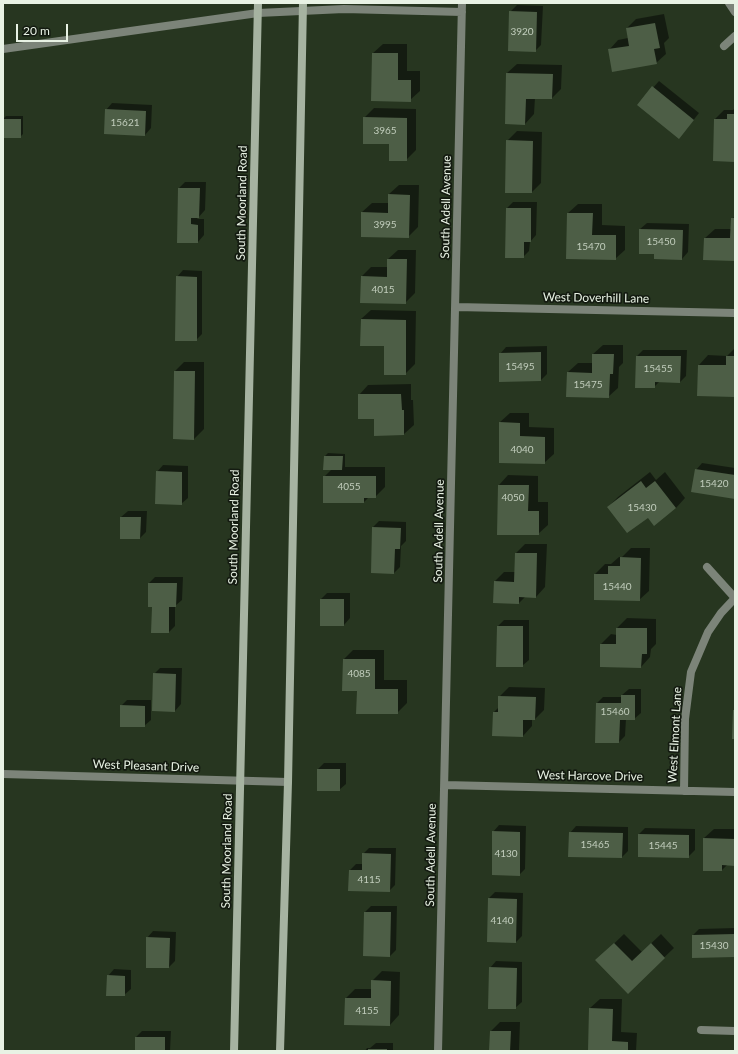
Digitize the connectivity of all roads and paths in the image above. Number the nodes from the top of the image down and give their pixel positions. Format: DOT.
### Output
graph roads {
  1 [pos="258,3"];
  2 [pos="462,3"];
  3 [pos="729,3"];
  4 [pos="303,6"];
  5 [pos="462,12"];
  6 [pos="735,12"];
  7 [pos="258,13"];
  8 [pos="735,36"];
  9 [pos="724,46"];
  10 [pos="3,49"];
  11 [pos="456,307"];
  12 [pos="735,313"];
  13 [pos="707,567"];
  14 [pos="735,598"];
  15 [pos="3,774"];
  16 [pos="241,781"];
  17 [pos="288,782"];
  18 [pos="445,785"];
  19 [pos="684,791"];
  20 [pos="735,792"];
  21 [pos="701,1030"];
  22 [pos="735,1031"];
  23 [pos="234,1051"];
  24 [pos="280,1051"];
  25 [pos="438,1051"];
  1 -- 7 [label="main road, South Moorland Road"];
  2 -- 5 [label="street, South Adell Avenue"];
  3 -- 6 [label="street"];
  4 -- 5 [label="street"];
  4 -- 7 [label="street"];
  4 -- 17 [label="main road"];
  5 -- 11 [label="street, South Adell Avenue"];
  7 -- 10 [label="street"];
  7 -- 16 [label="main road, South Moorland Road"];
  8 -- 9 [label="street"];
  11 -- 12 [label="street, West Doverhill Lane"];
  11 -- 18 [label="street, South Adell Avenue"];
  13 -- 14 [label="street"];
  14 -- 19 [label="street, West Elmont Lane"];
  15 -- 16 [label="street, West Pleasant Drive"];
  16 -- 17 [label="street, West Pleasant Drive"];
  16 -- 23 [label="main road, South Moorland Road"];
  17 -- 24 [label="main road"];
  18 -- 19 [label="street, West Harcove Drive"];
  18 -- 25 [label="street, South Adell Avenue"];
  19 -- 20 [label="street, West Harcove Drive"];
  21 -- 22 [label="street"];
}
